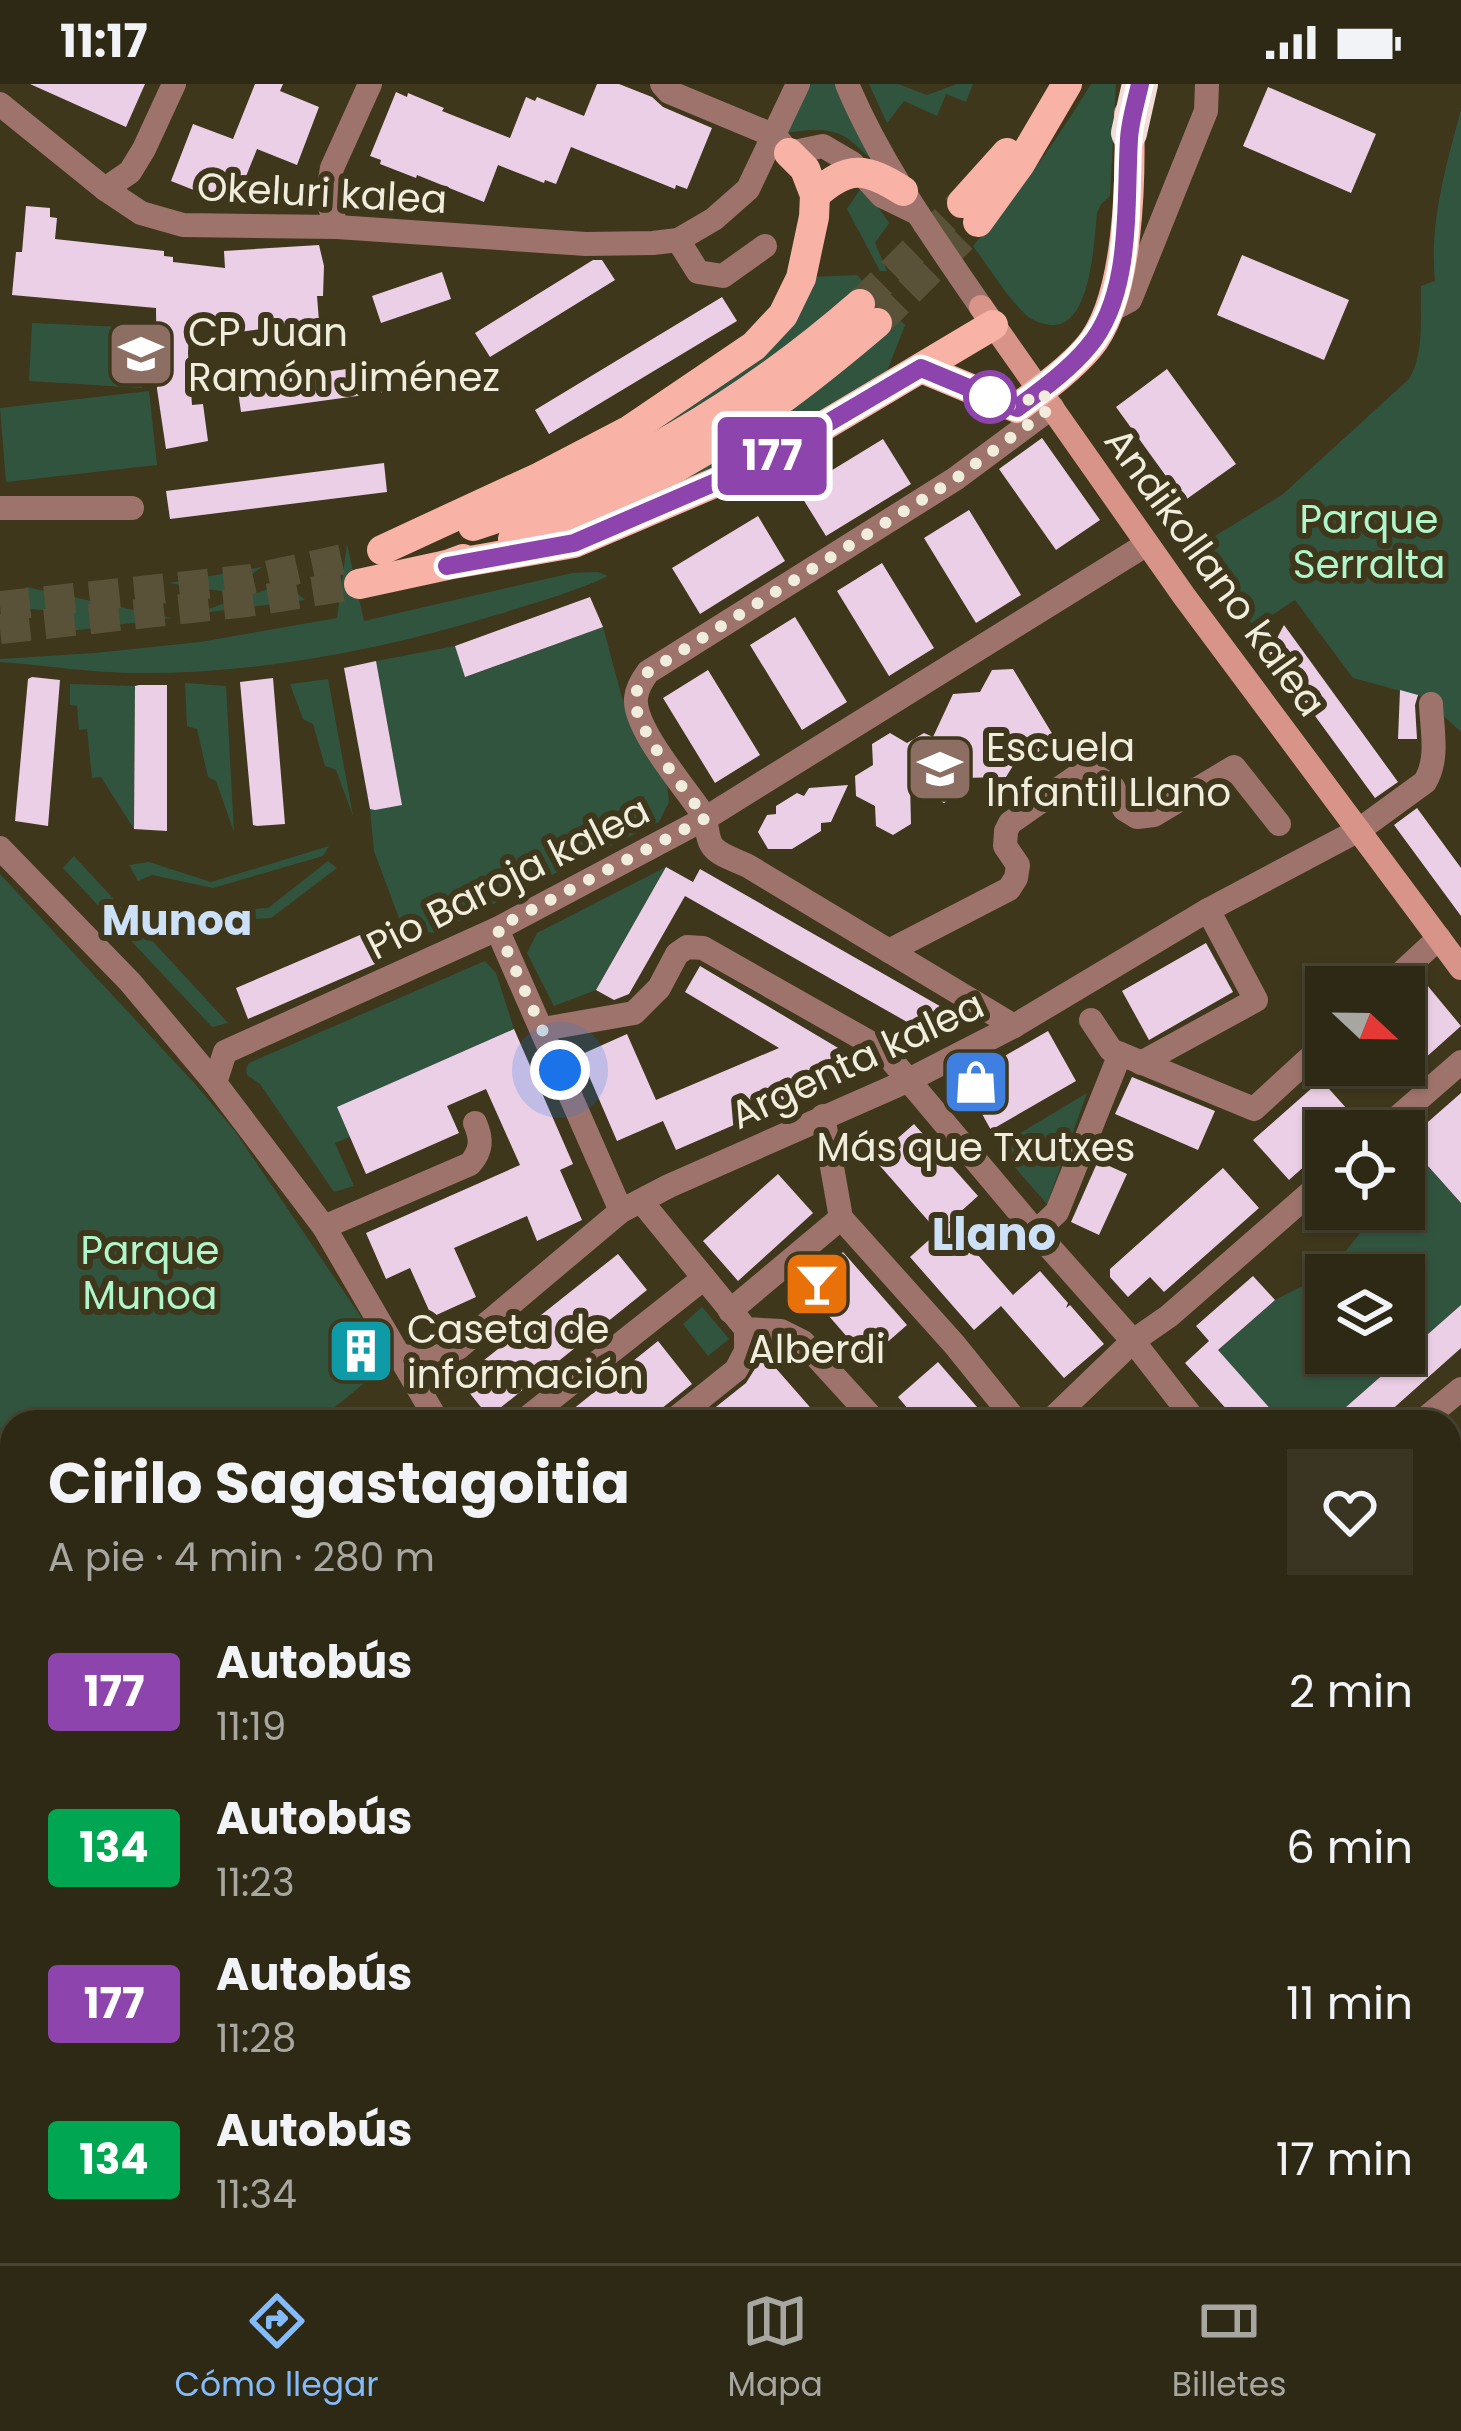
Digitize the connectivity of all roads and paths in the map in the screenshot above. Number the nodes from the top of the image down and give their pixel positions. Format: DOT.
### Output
graph roads {
  1 [pos="174,84"];
  2 [pos="370,84"];
  3 [pos="662,84"];
  4 [pos="798,84"];
  5 [pos="847,84"];
  6 [pos="1129,84"];
  7 [pos="1140,84"];
  8 [pos="1207,84"];
  9 [pos="1065,87"];
  10 [pos="0,104"];
  11 [pos="1129,133"];
  12 [pos="782,145"];
  13 [pos="860,172"];
  14 [pos="1175,185"];
  15 [pos="105,189"];
  16 [pos="815,195"];
  17 [pos="1126,197"];
  18 [pos="910,202"];
  19 [pos="970,213"];
  20 [pos="338,227"];
  21 [pos="678,240"];
  22 [pos="765,246"];
  23 [pos="1109,311"];
  24 [pos="987,316"];
  25 [pos="921,368"];
  26 [pos="1047,399"];
  27 [pos="0,508"];
  28 [pos="132,508"];
  29 [pos="1147,544"];
  30 [pos="365,564"];
  31 [pos="447,566"];
  32 [pos="1431,704"];
  33 [pos="706,818"];
  34 [pos="1279,824"];
  35 [pos="1359,830"];
  36 [pos="0,848"];
  37 [pos="1208,910"];
  38 [pos="497,928"];
  39 [pos="1439,938"];
  40 [pos="889,951"];
  41 [pos="1409,966"];
  42 [pos="1461,968"];
  43 [pos="1091,1020"];
  44 [pos="1014,1026"];
  45 [pos="543,1029"];
  46 [pos="1130,1059"];
  47 [pos="945,1060"];
  48 [pos="1305,1062"];
  49 [pos="1461,1062"];
  50 [pos="907,1081"];
  51 [pos="215,1083"];
  52 [pos="932,1107"];
  53 [pos="1406,1110"];
  54 [pos="823,1116"];
  55 [pos="475,1123"];
  56 [pos="1305,1197"];
  57 [pos="631,1206"];
  58 [pos="841,1218"];
  59 [pos="324,1227"];
  60 [pos="1036,1232"];
  61 [pos="704,1279"];
  62 [pos="738,1320"];
  63 [pos="1133,1341"];
  64 [pos="398,1355"];
  65 [pos="1461,1389"];
  66 [pos="431,1410"];
  67 [pos="538,1410"];
  68 [pos="686,1410"];
  69 [pos="865,1410"];
  70 [pos="1007,1410"];
  71 [pos="1061,1410"];
  72 [pos="1187,1410"];
  73 [pos="1436,1410"];
  1 -- 15 [label="street"];
  2 -- 20 [label="street"];
  3 -- 12 [label="street"];
  4 -- 12 [label="street"];
  5 -- 18 [label="street, Andikollano kalea"];
  6 -- 11 [label="main road"];
  7 -- 11 [label="highway"];
  8 -- 14 [label="street"];
  9 -- 19 [label="main road"];
  10 -- 15 [label="street, Okeluri kalea"];
  11 -- 17 [label="main road"];
  12 -- 13 [label="street"];
  12 -- 16 [label="main road"];
  12 -- 21 [label="street"];
  13 -- 16 [label="main road"];
  13 -- 18 [label="main road"];
  14 -- 17 [label="street"];
  14 -- 23 [label="street"];
  15 -- 20 [label="street, Okeluri kalea"];
  16 -- 30 [label="main road"];
  17 -- 23 [label="main road"];
  18 -- 24 [label="street, Andikollano kalea"];
  20 -- 21 [label="street, Okeluri kalea"];
  21 -- 22 [label="street"];
  23 -- 26 [label="main road"];
  24 -- 25 [label="main road"];
  24 -- 26 [label="street, Andikollano kalea"];
  25 -- 26 [label="main road"];
  25 -- 31 [label="main road"];
  26 -- 29 [label="street, Andikollano kalea"];
  26 -- 33 [label="street"];
  27 -- 28 [label="street"];
  29 -- 33 [label="street, Pio Baroja kalea"];
  29 -- 35 [label="street, Andikollano kalea"];
  30 -- 31 [label="main road"];
  30 -- 31 [label="main road"];
  32 -- 35 [label="street, Argenta kalea"];
  33 -- 38 [label="street, Pio Baroja kalea"];
  33 -- 40 [label="street"];
  34 -- 40 [label="street"];
  35 -- 37 [label="street, Argenta kalea"];
  35 -- 39 [label="street, Andikollano kalea"];
  36 -- 51 [label="street"];
  37 -- 44 [label="street, Argenta kalea"];
  37 -- 46 [label="street"];
  38 -- 45 [label="street"];
  38 -- 51 [label="street, Pio Baroja kalea"];
  39 -- 41 [label="street"];
  39 -- 42 [label="street, Andikollano kalea"];
  40 -- 44 [label="street"];
  43 -- 46 [label="street"];
  44 -- 47 [label="street, Argenta kalea"];
  45 -- 50 [label="street"];
  45 -- 57 [label="street"];
  46 -- 48 [label="street"];
  46 -- 60 [label="street"];
  47 -- 50 [label="street, Argenta kalea"];
  47 -- 52 [label="street"];
  49 -- 53 [label="street"];
  50 -- 52 [label="street"];
  50 -- 54 [label="street, Argenta kalea"];
  51 -- 59 [label="street"];
  52 -- 60 [label="street"];
  54 -- 57 [label="street, Argenta kalea"];
  54 -- 58 [label="street"];
  55 -- 59 [label="street"];
  56 -- 63 [label="street"];
  57 -- 61 [label="street"];
  57 -- 64 [label="street, Argenta kalea"];
  58 -- 62 [label="street"];
  58 -- 70 [label="street"];
  59 -- 64 [label="street"];
  60 -- 63 [label="street"];
  61 -- 62 [label="street"];
  61 -- 67 [label="street"];
  62 -- 68 [label="street"];
  62 -- 69 [label="street"];
  63 -- 71 [label="street"];
  63 -- 72 [label="street"];
  64 -- 66 [label="street"];
  65 -- 73 [label="street"];
}
